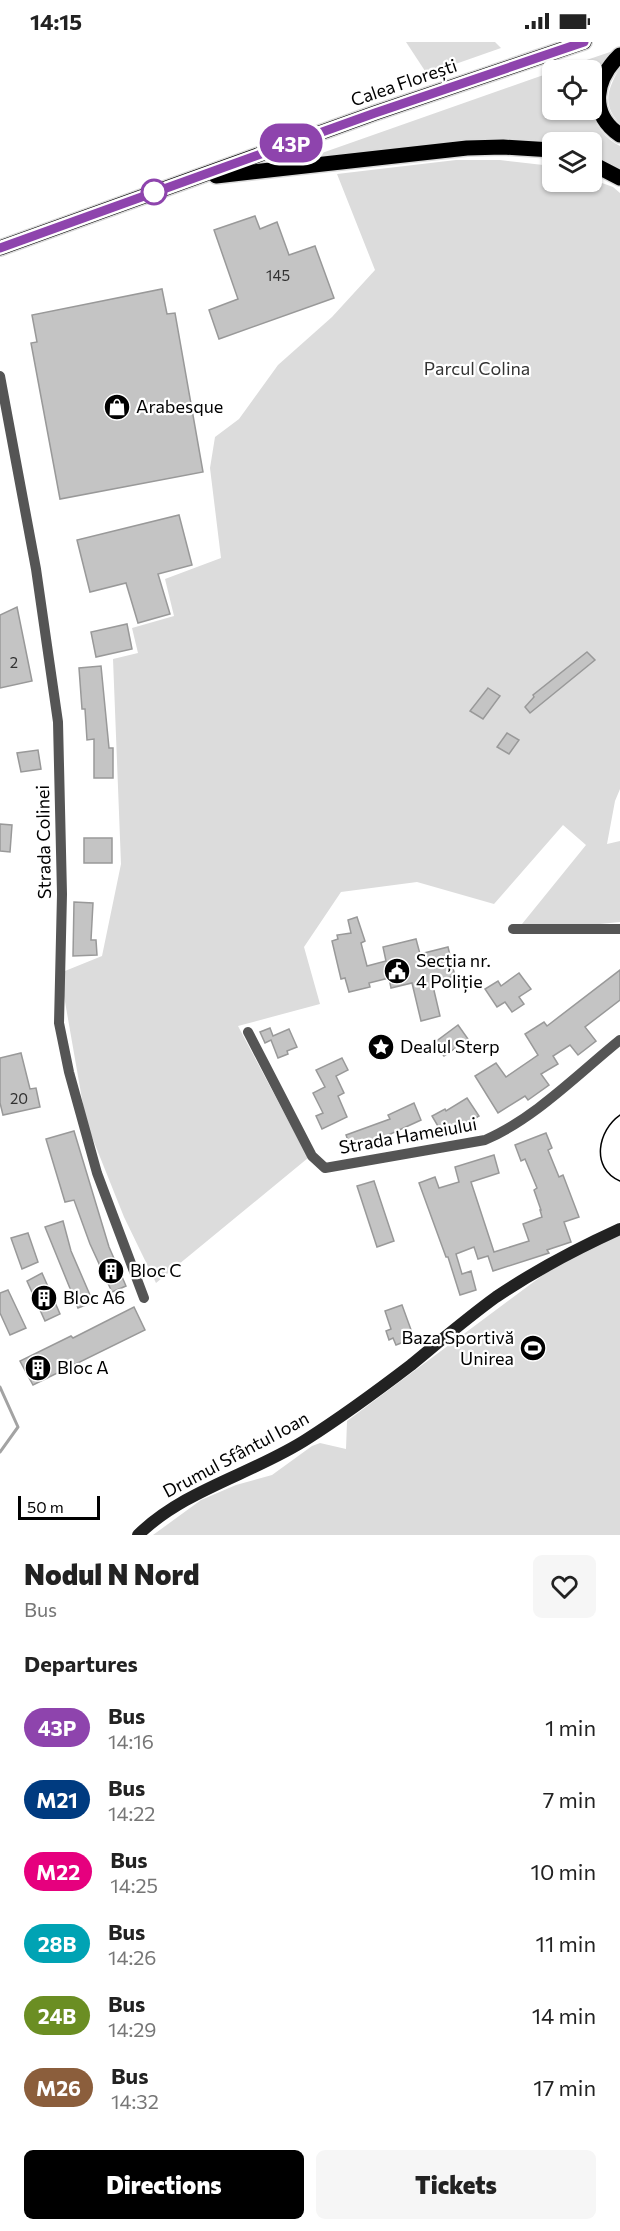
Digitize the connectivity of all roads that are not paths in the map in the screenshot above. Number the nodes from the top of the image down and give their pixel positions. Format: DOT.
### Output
graph roads {
  1 [pos="545,42"];
  2 [pos="584,42"];
  3 [pos="620,55"];
  4 [pos="530,60"];
  5 [pos="620,135"];
  6 [pos="542,149"];
  7 [pos="602,169"];
  8 [pos="620,178"];
  9 [pos="190,180"];
  10 [pos="0,248"];
  11 [pos="0,376"];
  12 [pos="513,929"];
  13 [pos="620,929"];
  14 [pos="248,1032"];
  15 [pos="620,1040"];
  16 [pos="620,1229"];
  17 [pos="144,1298"];
  18 [pos="138,1535"];
  1 -- 4 [label="main road"];
  2 -- 4 [label="main road, Calea Florești"];
  3 -- 5 [label="main road"];
  4 -- 9 [label="main road, Calea Florești"];
  6 -- 9 [label="main road"];
  7 -- 8 [label="main road"];
  9 -- 10 [label="main road, Calea Florești"];
  11 -- 17 [label="street, Strada Colinei"];
  12 -- 13 [label="street"];
  14 -- 15 [label="street, Strada Hameiului"];
  16 -- 18 [label="main road, Drumul Sfântul Ioan"];
}
